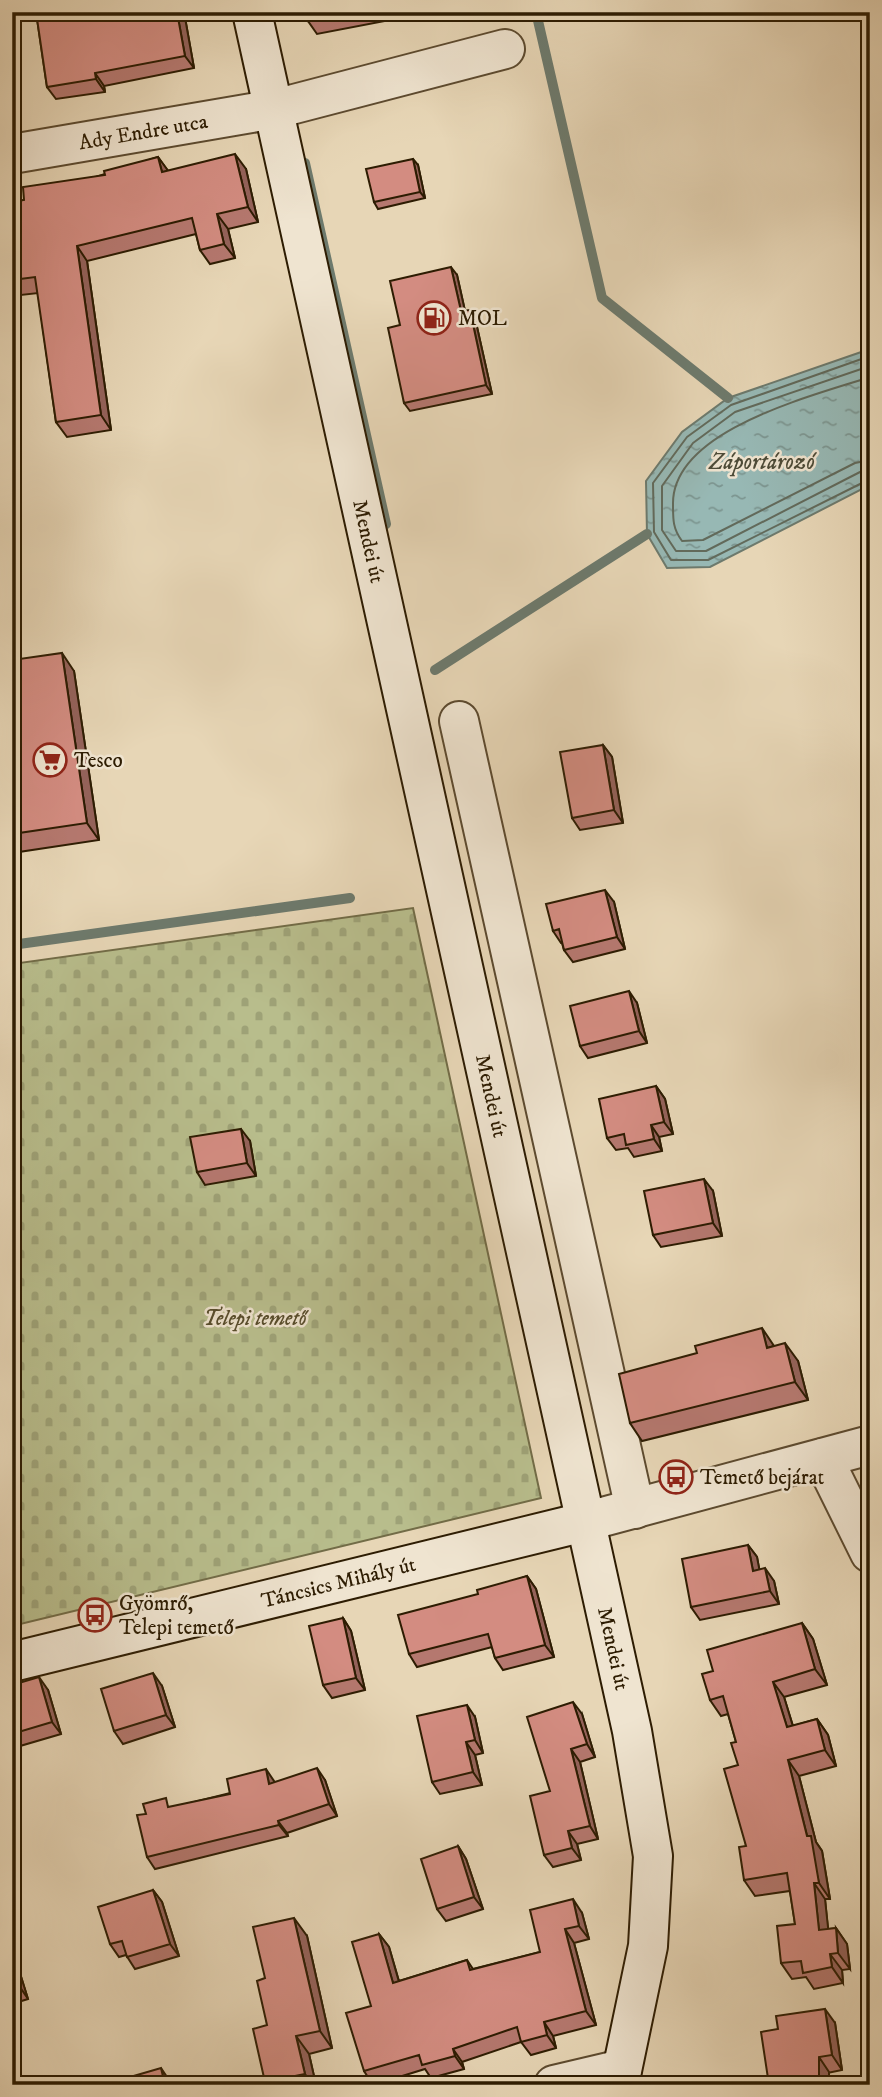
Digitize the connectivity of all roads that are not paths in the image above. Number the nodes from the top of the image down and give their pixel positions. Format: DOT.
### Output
graph roads {
  1 [pos="252,12"];
  2 [pos="505,49"];
  3 [pos="275,109"];
  4 [pos="12,154"];
  5 [pos="459,720"];
  6 [pos="870,1445"];
  7 [pos="823,1458"];
  8 [pos="635,1509"];
  9 [pos="584,1522"];
  10 [pos="870,1553"];
  11 [pos="12,1662"];
  12 [pos="621,2077"];
  13 [pos="554,2085"];
  1 -- 3 [label="street, Mendei út"];
  2 -- 3 [label="street"];
  3 -- 4 [label="street, Ady Endre utca"];
  3 -- 9 [label="street, Mendei út"];
  5 -- 8 [label="street"];
  6 -- 7 [label="street, Táncsics Mihály út"];
  7 -- 8 [label="street, Táncsics Mihály út"];
  7 -- 10 [label="street"];
  8 -- 9 [label="street, Táncsics Mihály út"];
  9 -- 11 [label="street, Táncsics Mihály út"];
  9 -- 12 [label="street, Mendei út"];
  12 -- 13 [label="street"];
}
